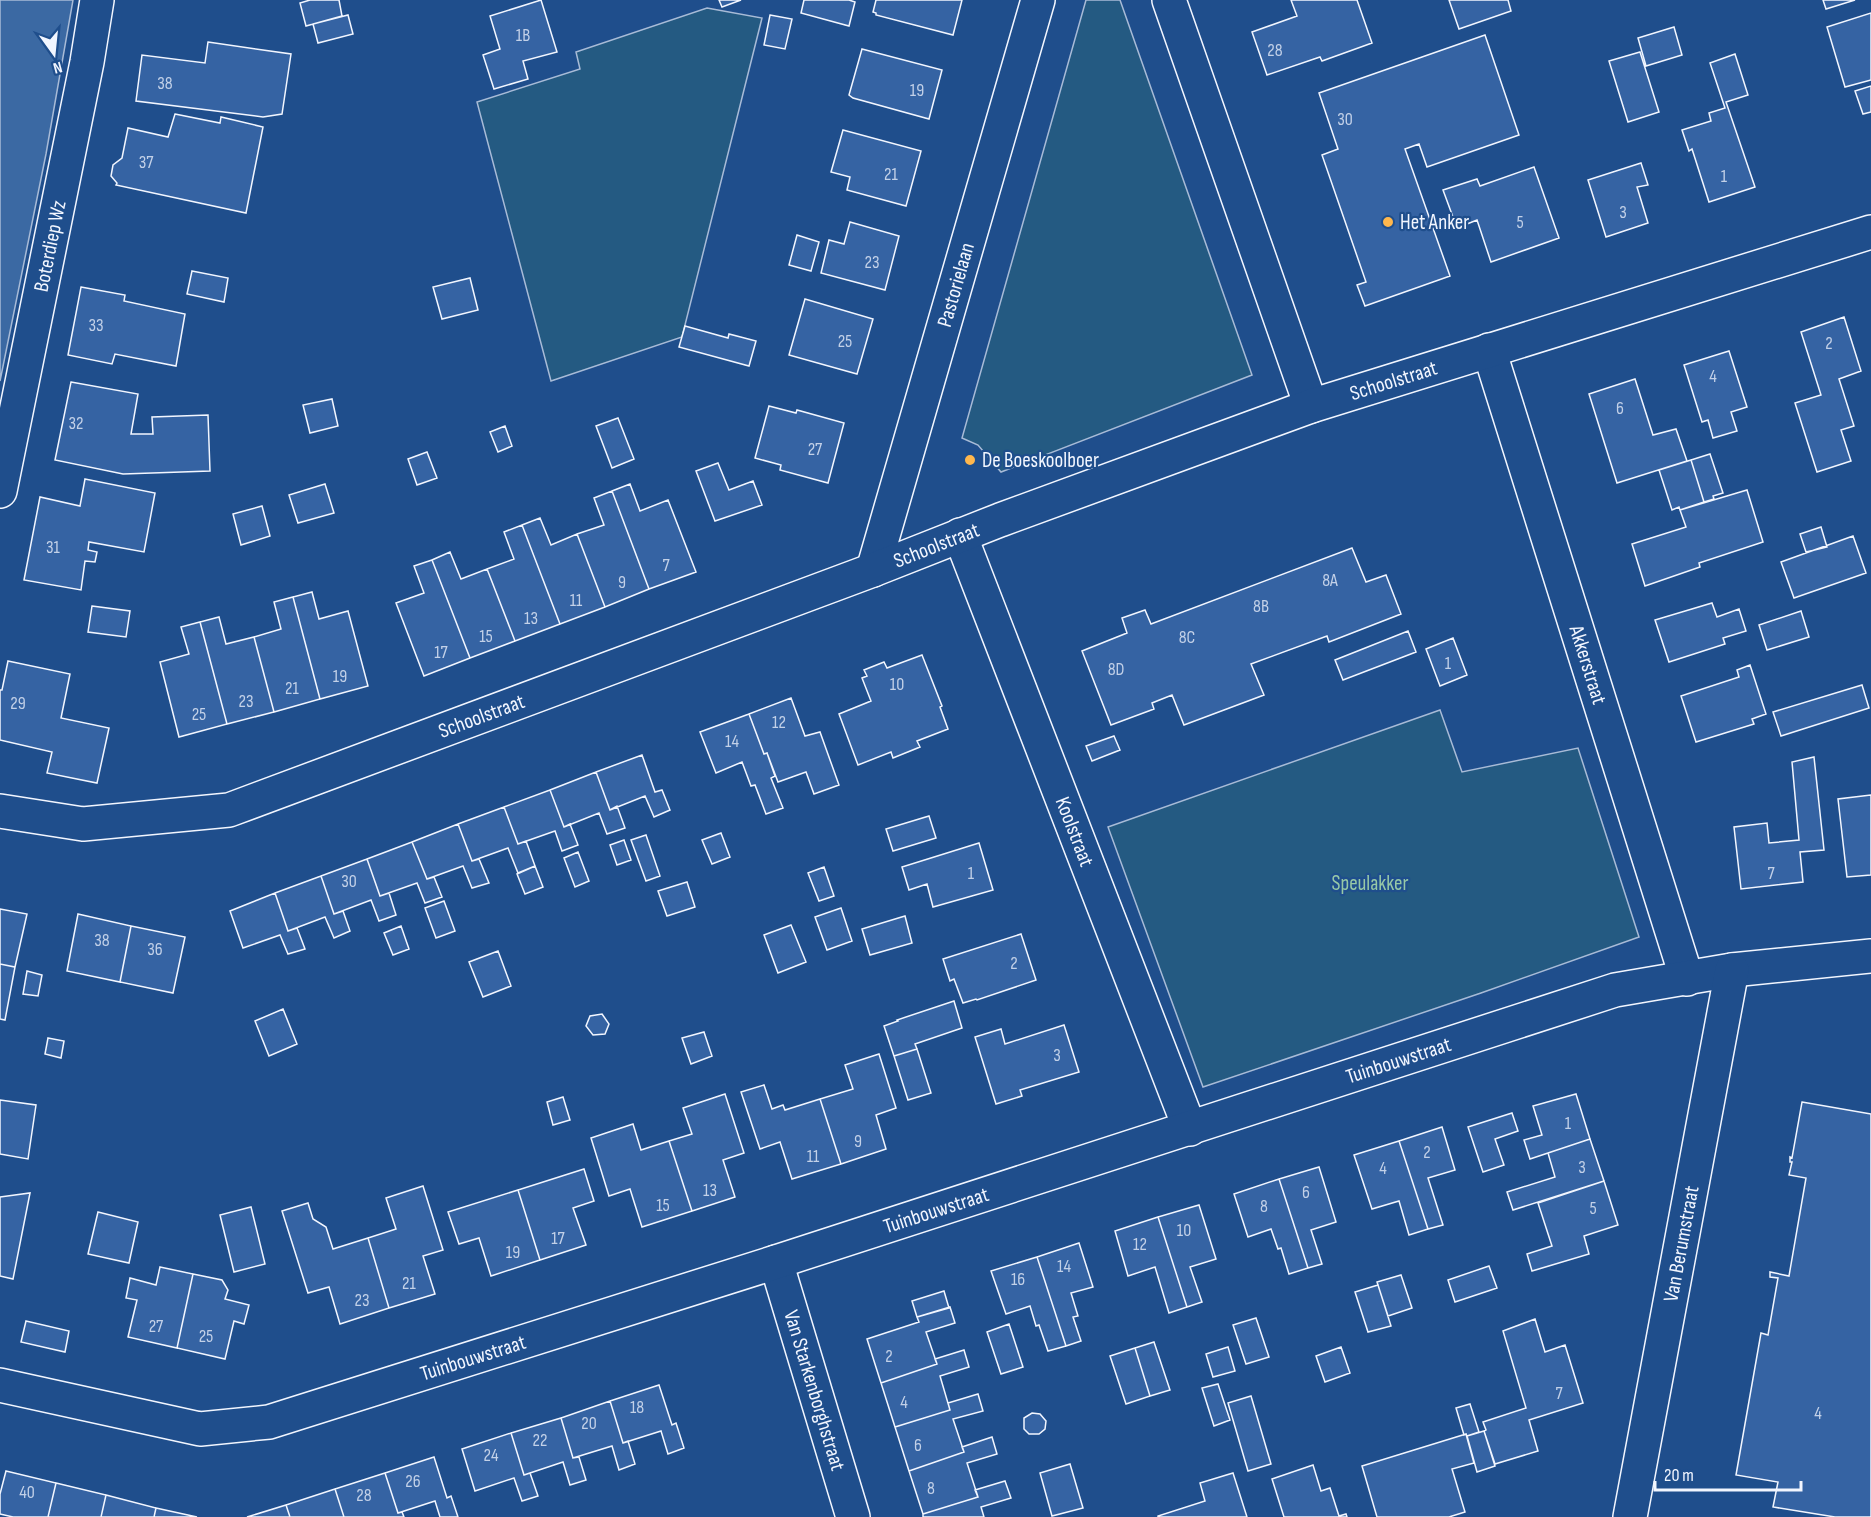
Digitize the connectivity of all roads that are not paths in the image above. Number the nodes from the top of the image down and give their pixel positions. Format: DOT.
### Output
graph roads {
  1 [pos="97,0"];
  2 [pos="1038,0"];
  3 [pos="1169,0"];
  4 [pos="1871,232"];
  5 [pos="1489,350"];
  6 [pos="1311,406"];
  7 [pos="0,490"];
  8 [pos="960,535"];
  9 [pos="873,570"];
  10 [pos="0,811"];
  11 [pos="1871,956"];
  12 [pos="1732,970"];
  13 [pos="1687,979"];
  14 [pos="1190,1129"];
  15 [pos="776,1262"];
  16 [pos="0,1385"];
  17 [pos="853,1517"];
  18 [pos="1630,1517"];
  1 -- 7 [label="street, Boterdiep Wz"];
  2 -- 9 [label="street, Pastorielaan"];
  3 -- 6 [label="street"];
  4 -- 5 [label="street, Schoolstraat"];
  5 -- 6 [label="street, Schoolstraat"];
  5 -- 13 [label="street, Akkerstraat"];
  6 -- 8 [label="street, Schoolstraat"];
  8 -- 9 [label="street, Schoolstraat"];
  8 -- 14 [label="street, Koolstraat"];
  9 -- 10 [label="street, Schoolstraat"];
  11 -- 12 [label="street, Tuinbouwstraat"];
  12 -- 13 [label="street, Tuinbouwstraat"];
  12 -- 18 [label="street, Van Berumstraat"];
  13 -- 14 [label="street, Tuinbouwstraat"];
  14 -- 15 [label="street, Tuinbouwstraat"];
  15 -- 16 [label="street, Tuinbouwstraat"];
  15 -- 17 [label="street, Van Starkenborghstraat"];
}
